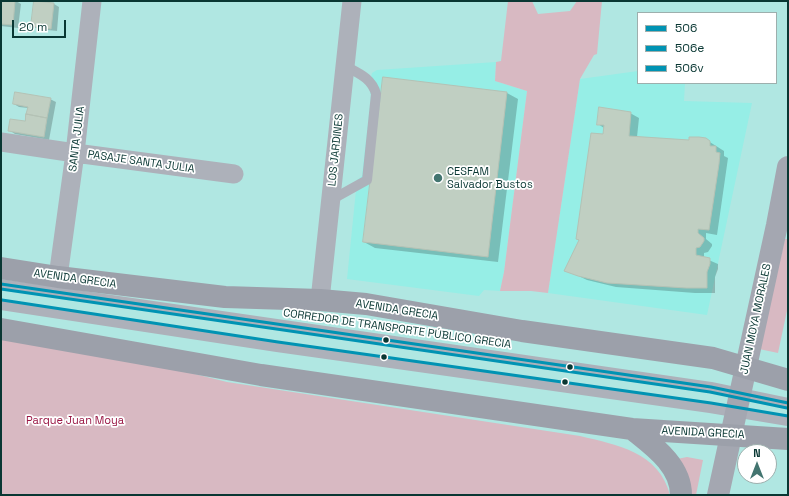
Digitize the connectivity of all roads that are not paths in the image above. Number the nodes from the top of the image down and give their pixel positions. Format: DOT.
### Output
graph roads {
  1 [pos="92,1"];
  2 [pos="352,1"];
  3 [pos="345,66"];
  4 [pos="1,142"];
  5 [pos="75,153"];
  6 [pos="788,167"];
  7 [pos="234,174"];
  8 [pos="331,200"];
  9 [pos="782,226"];
  10 [pos="1,268"];
  11 [pos="58,278"];
  12 [pos="1,284"];
  13 [pos="320,300"];
  14 [pos="1,304"];
  15 [pos="1,329"];
  16 [pos="746,368"];
  17 [pos="788,380"];
  18 [pos="737,403"];
  19 [pos="788,403"];
  20 [pos="788,421"];
  21 [pos="632,429"];
  22 [pos="730,434"];
  23 [pos="788,439"];
  24 [pos="681,495"];
  25 [pos="718,495"];
  1 -- 5 [label="street, SANTA JULIA"];
  2 -- 3 [label="street, LOS JARDINES"];
  3 -- 8 [label="street, LOS JARDINES"];
  3 -- 8 [label="lane"];
  4 -- 5 [label="street, PASAJE SANTA JULIA"];
  5 -- 7 [label="street, PASAJE SANTA JULIA"];
  5 -- 11 [label="street, SANTA JULIA"];
  6 -- 9 [label="street, JUAN MOYA MORALES"];
  8 -- 13 [label="street, LOS JARDINES"];
  9 -- 16 [label="street, JUAN MOYA MORALES"];
  10 -- 11 [label="main road, AVENIDA GRECIA"];
  11 -- 13 [label="main road, AVENIDA GRECIA"];
  12 -- 18 [label="lane, CORREDOR DE TRANSPORTE PÚBLICO GRECIA"];
  13 -- 16 [label="main road, AVENIDA GRECIA"];
  14 -- 18 [label="lane, CORREDOR DE TRANSPORTE PÚBLICO GRECIA"];
  15 -- 21 [label="main road, AVENIDA GRECIA"];
  16 -- 17 [label="main road, AVENIDA GRECIA"];
  16 -- 18 [label="street, JUAN MOYA MORALES"];
  18 -- 19 [label="lane, CORREDOR DE TRANSPORTE PÚBLICO GRECIA"];
  18 -- 20 [label="lane, CORREDOR DE TRANSPORTE PÚBLICO GRECIA"];
  18 -- 22 [label="street, JUAN MOYA MORALES"];
  21 -- 22 [label="main road, AVENIDA GRECIA"];
  21 -- 24 [label="main road"];
  22 -- 23 [label="main road, AVENIDA GRECIA"];
  22 -- 25 [label="street, JUAN MOYA MORALES"];
}
